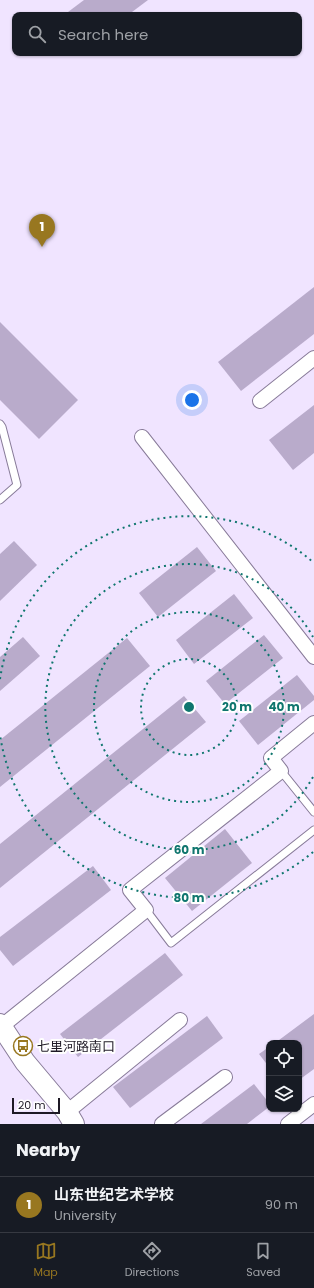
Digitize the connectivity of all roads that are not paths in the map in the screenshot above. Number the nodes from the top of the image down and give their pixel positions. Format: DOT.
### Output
graph roads {
  1 [pos="314,358"];
  2 [pos="260,401"];
  3 [pos="0,424"];
  4 [pos="142,437"];
  5 [pos="0,500"];
  6 [pos="314,657"];
  7 [pos="314,723"];
  8 [pos="281,771"];
  9 [pos="314,812"];
  10 [pos="314,830"];
  11 [pos="146,910"];
  12 [pos="180,1020"];
  13 [pos="1,1025"];
  14 [pos="225,1077"];
  15 [pos="314,1104"];
  16 [pos="71,1118"];
  17 [pos="162,1124"];
  18 [pos="288,1124"];
  1 -- 2 [label="street"];
  3 -- 5 [label="lane"];
  4 -- 6 [label="street"];
  7 -- 8 [label="street"];
  8 -- 9 [label="lane"];
  8 -- 11 [label="street"];
  10 -- 11 [label="lane"];
  11 -- 13 [label="street"];
  12 -- 16 [label="street"];
  13 -- 16 [label="main road"];
  14 -- 17 [label="street"];
  15 -- 18 [label="street"];
}
